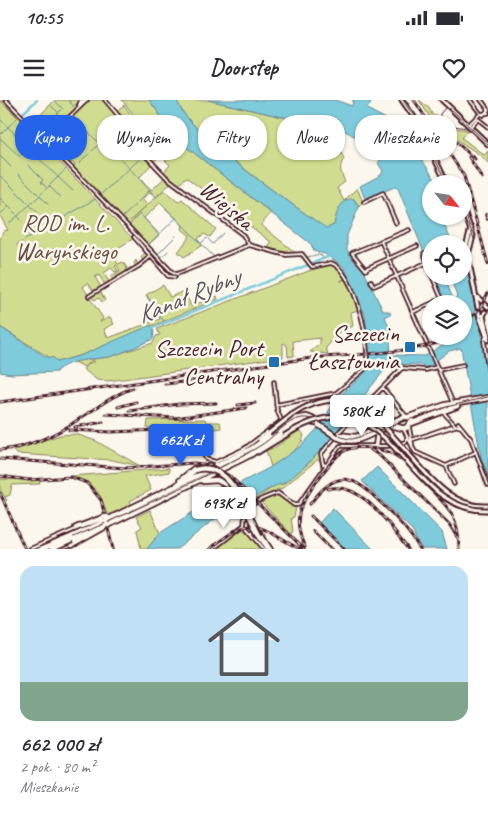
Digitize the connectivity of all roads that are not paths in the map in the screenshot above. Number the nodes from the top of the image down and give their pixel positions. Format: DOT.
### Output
graph roads {
  1 [pos="6,100"];
  2 [pos="84,100"];
  3 [pos="105,100"];
  4 [pos="402,100"];
  5 [pos="441,100"];
  6 [pos="471,100"];
  7 [pos="481,100"];
  8 [pos="79,104"];
  9 [pos="488,111"];
  10 [pos="481,114"];
  11 [pos="20,115"];
  12 [pos="70,115"];
  13 [pos="469,126"];
  14 [pos="488,128"];
  15 [pos="488,144"];
  16 [pos="63,160"];
  17 [pos="442,175"];
  18 [pos="364,202"];
  19 [pos="396,222"];
  20 [pos="469,225"];
  21 [pos="470,228"];
  22 [pos="409,230"];
  23 [pos="468,235"];
  24 [pos="134,236"];
  25 [pos="472,240"];
  26 [pos="382,241"];
  27 [pos="249,245"];
  28 [pos="417,246"];
  29 [pos="150,257"];
  30 [pos="389,258"];
  31 [pos="422,265"];
  32 [pos="397,276"];
  33 [pos="472,276"];
  34 [pos="175,277"];
  35 [pos="371,280"];
  36 [pos="475,292"];
  37 [pos="89,296"];
  38 [pos="478,307"];
  39 [pos="485,307"];
  40 [pos="422,308"];
  41 [pos="413,312"];
  42 [pos="479,312"];
  43 [pos="487,335"];
  44 [pos="487,342"];
  45 [pos="463,364"];
  46 [pos="437,367"];
  47 [pos="488,368"];
  48 [pos="274,382"];
  49 [pos="383,388"];
  50 [pos="450,398"];
  51 [pos="488,398"];
  52 [pos="469,402"];
  53 [pos="455,404"];
  54 [pos="276,405"];
  55 [pos="448,405"];
  56 [pos="401,410"];
  57 [pos="437,413"];
  58 [pos="408,417"];
  59 [pos="399,420"];
  60 [pos="411,424"];
  61 [pos="456,424"];
  62 [pos="285,425"];
  63 [pos="400,428"];
  64 [pos="283,434"];
  65 [pos="377,435"];
  66 [pos="337,436"];
  67 [pos="408,438"];
  68 [pos="411,440"];
  69 [pos="200,445"];
  70 [pos="376,446"];
  71 [pos="415,452"];
  72 [pos="476,452"];
  73 [pos="239,455"];
  74 [pos="226,461"];
  75 [pos="213,465"];
  76 [pos="326,465"];
  77 [pos="446,466"];
  78 [pos="196,477"];
  79 [pos="454,484"];
  80 [pos="488,485"];
  81 [pos="164,494"];
  82 [pos="237,494"];
  83 [pos="156,495"];
  84 [pos="170,496"];
  85 [pos="145,503"];
  86 [pos="488,508"];
  87 [pos="107,522"];
  88 [pos="244,524"];
  89 [pos="76,528"];
  90 [pos="251,533"];
  91 [pos="70,539"];
  92 [pos="35,548"];
  93 [pos="30,549"];
  94 [pos="42,549"];
  95 [pos="52,549"];
  96 [pos="61,549"];
  97 [pos="213,549"];
  98 [pos="264,549"];
  99 [pos="270,549"];
  1 -- 11 [label="street"];
  2 -- 8 [label="street"];
  2 -- 12 [label="street"];
  3 -- 27 [label="street, Wiejska"];
  4 -- 17 [label="main road"];
  5 -- 13 [label="main road"];
  6 -- 10 [label="street"];
  7 -- 9 [label="street"];
  9 -- 10 [label="street"];
  10 -- 13 [label="street"];
  13 -- 14 [label="street"];
  13 -- 15 [label="main road"];
  16 -- 24 [label="street"];
  18 -- 19 [label="street"];
  20 -- 21 [label="main road"];
  21 -- 23 [label="main road"];
  21 -- 25 [label="main road"];
  22 -- 26 [label="street"];
  24 -- 27 [label="street"];
  24 -- 29 [label="street"];
  26 -- 30 [label="street"];
  26 -- 30 [label="street"];
  27 -- 54 [label="street"];
  28 -- 30 [label="street"];
  29 -- 34 [label="street"];
  29 -- 37 [label="street"];
  30 -- 32 [label="street"];
  31 -- 32 [label="street"];
  32 -- 35 [label="street"];
  32 -- 41 [label="street"];
  33 -- 36 [label="main road"];
  36 -- 38 [label="main road"];
  36 -- 39 [label="main road"];
  38 -- 39 [label="main road"];
  38 -- 42 [label="main road"];
  39 -- 42 [label="main road"];
  39 -- 43 [label="main road"];
  40 -- 41 [label="street"];
  41 -- 46 [label="street"];
  42 -- 43 [label="main road"];
  43 -- 44 [label="main road"];
  44 -- 47 [label="street"];
  45 -- 46 [label="street"];
  46 -- 49 [label="street"];
  46 -- 50 [label="street"];
  48 -- 54 [label="street"];
  49 -- 56 [label="street"];
  49 -- 66 [label="street"];
  50 -- 53 [label="street"];
  50 -- 55 [label="street"];
  51 -- 52 [label="main road"];
  52 -- 53 [label="main road"];
  52 -- 57 [label="main road"];
  53 -- 55 [label="main road"];
  54 -- 62 [label="street"];
  55 -- 58 [label="main road"];
  56 -- 58 [label="street"];
  56 -- 59 [label="street"];
  57 -- 60 [label="main road"];
  57 -- 61 [label="street"];
  58 -- 59 [label="main road"];
  58 -- 60 [label="main road"];
  59 -- 63 [label="main road"];
  59 -- 66 [label="main road"];
  60 -- 63 [label="main road"];
  60 -- 68 [label="street"];
  61 -- 68 [label="street"];
  61 -- 72 [label="street"];
  62 -- 64 [label="main road"];
  62 -- 66 [label="main road, bridge"];
  62 -- 73 [label="main road"];
  62 -- 75 [label="street"];
  63 -- 65 [label="main road"];
  63 -- 67 [label="street"];
  64 -- 84 [label="main road"];
  64 -- 86 [label="main road, bridge"];
  65 -- 66 [label="main road"];
  65 -- 70 [label="main road"];
  66 -- 76 [label="street"];
  67 -- 70 [label="street"];
  67 -- 71 [label="street"];
  68 -- 71 [label="street"];
  69 -- 75 [label="street"];
  70 -- 76 [label="street"];
  71 -- 77 [label="street"];
  72 -- 77 [label="street"];
  72 -- 80 [label="street"];
  73 -- 74 [label="main road"];
  73 -- 86 [label="main road, bridge"];
  74 -- 75 [label="main road"];
  74 -- 78 [label="main road"];
  75 -- 78 [label="main road"];
  75 -- 83 [label="street"];
  76 -- 88 [label="street"];
  77 -- 79 [label="street"];
  78 -- 81 [label="main road"];
  81 -- 82 [label="main road, bridge"];
  81 -- 85 [label="main road"];
  82 -- 84 [label="main road, bridge"];
  82 -- 99 [label="main road, bridge"];
  83 -- 85 [label="main road"];
  84 -- 87 [label="main road"];
  85 -- 87 [label="main road"];
  87 -- 89 [label="main road"];
  87 -- 91 [label="main road"];
  87 -- 91 [label="main road"];
  88 -- 90 [label="street"];
  88 -- 97 [label="street"];
  89 -- 91 [label="street"];
  90 -- 98 [label="street"];
  90 -- 99 [label="street"];
  91 -- 92 [label="street"];
  91 -- 94 [label="main road, bridge"];
  91 -- 95 [label="main road, bridge"];
  91 -- 96 [label="street"];
  92 -- 93 [label="street"];
}
